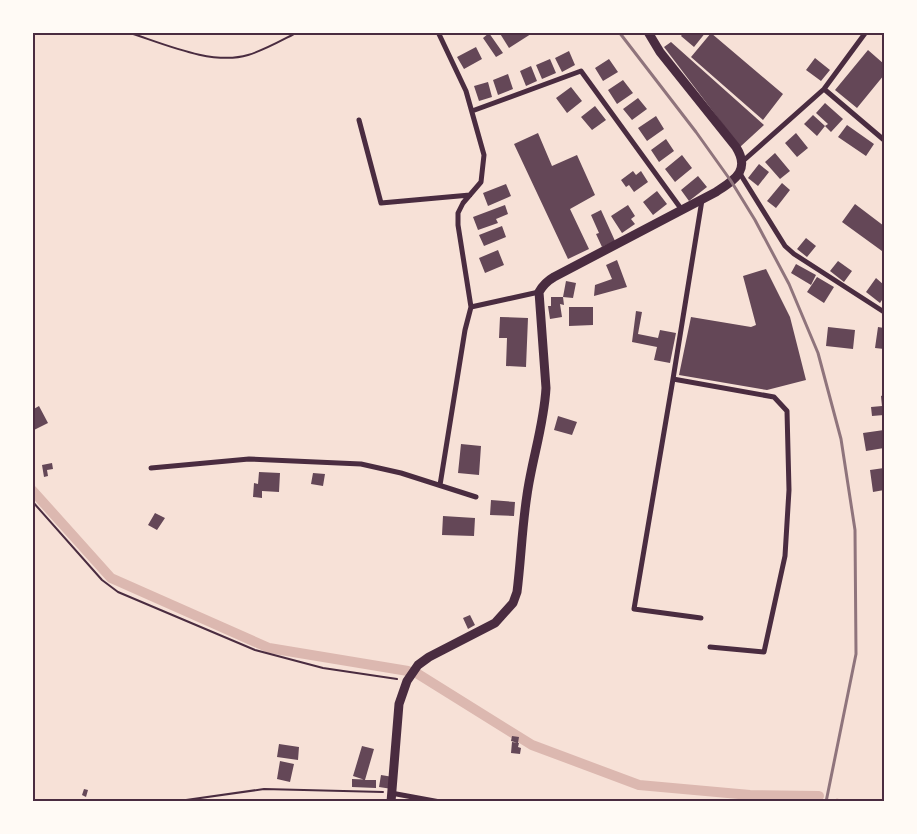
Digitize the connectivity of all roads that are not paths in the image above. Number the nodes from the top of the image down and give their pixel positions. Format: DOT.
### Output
graph roads {
  1 [pos="438,32"];
  2 [pos="648,32"];
  3 [pos="866,32"];
  4 [pos="824,89"];
  5 [pos="472,111"];
  6 [pos="359,120"];
  7 [pos="884,140"];
  8 [pos="743,161"];
  9 [pos="739,172"];
  10 [pos="470,195"];
  11 [pos="702,200"];
  12 [pos="683,210"];
  13 [pos="539,292"];
  14 [pos="472,307"];
  15 [pos="884,312"];
  16 [pos="673,379"];
  17 [pos="151,468"];
  18 [pos="440,485"];
  19 [pos="476,496"];
  20 [pos="702,618"];
  21 [pos="710,647"];
  22 [pos="391,797"];
  23 [pos="440,802"];
  1 -- 5 [label="street"];
  2 -- 8 [label="main road"];
  3 -- 4 [label="street"];
  4 -- 7 [label="street"];
  4 -- 8 [label="street"];
  5 -- 10 [label="street"];
  5 -- 12 [label="street"];
  6 -- 10 [label="street"];
  8 -- 9 [label="main road"];
  9 -- 11 [label="main road"];
  9 -- 15 [label="street"];
  10 -- 14 [label="street"];
  11 -- 12 [label="main road"];
  11 -- 16 [label="street"];
  12 -- 13 [label="main road"];
  13 -- 14 [label="street"];
  13 -- 22 [label="main road"];
  14 -- 18 [label="street"];
  16 -- 20 [label="street"];
  16 -- 21 [label="street"];
  17 -- 18 [label="street"];
  18 -- 19 [label="street"];
  22 -- 23 [label="street"];
}
